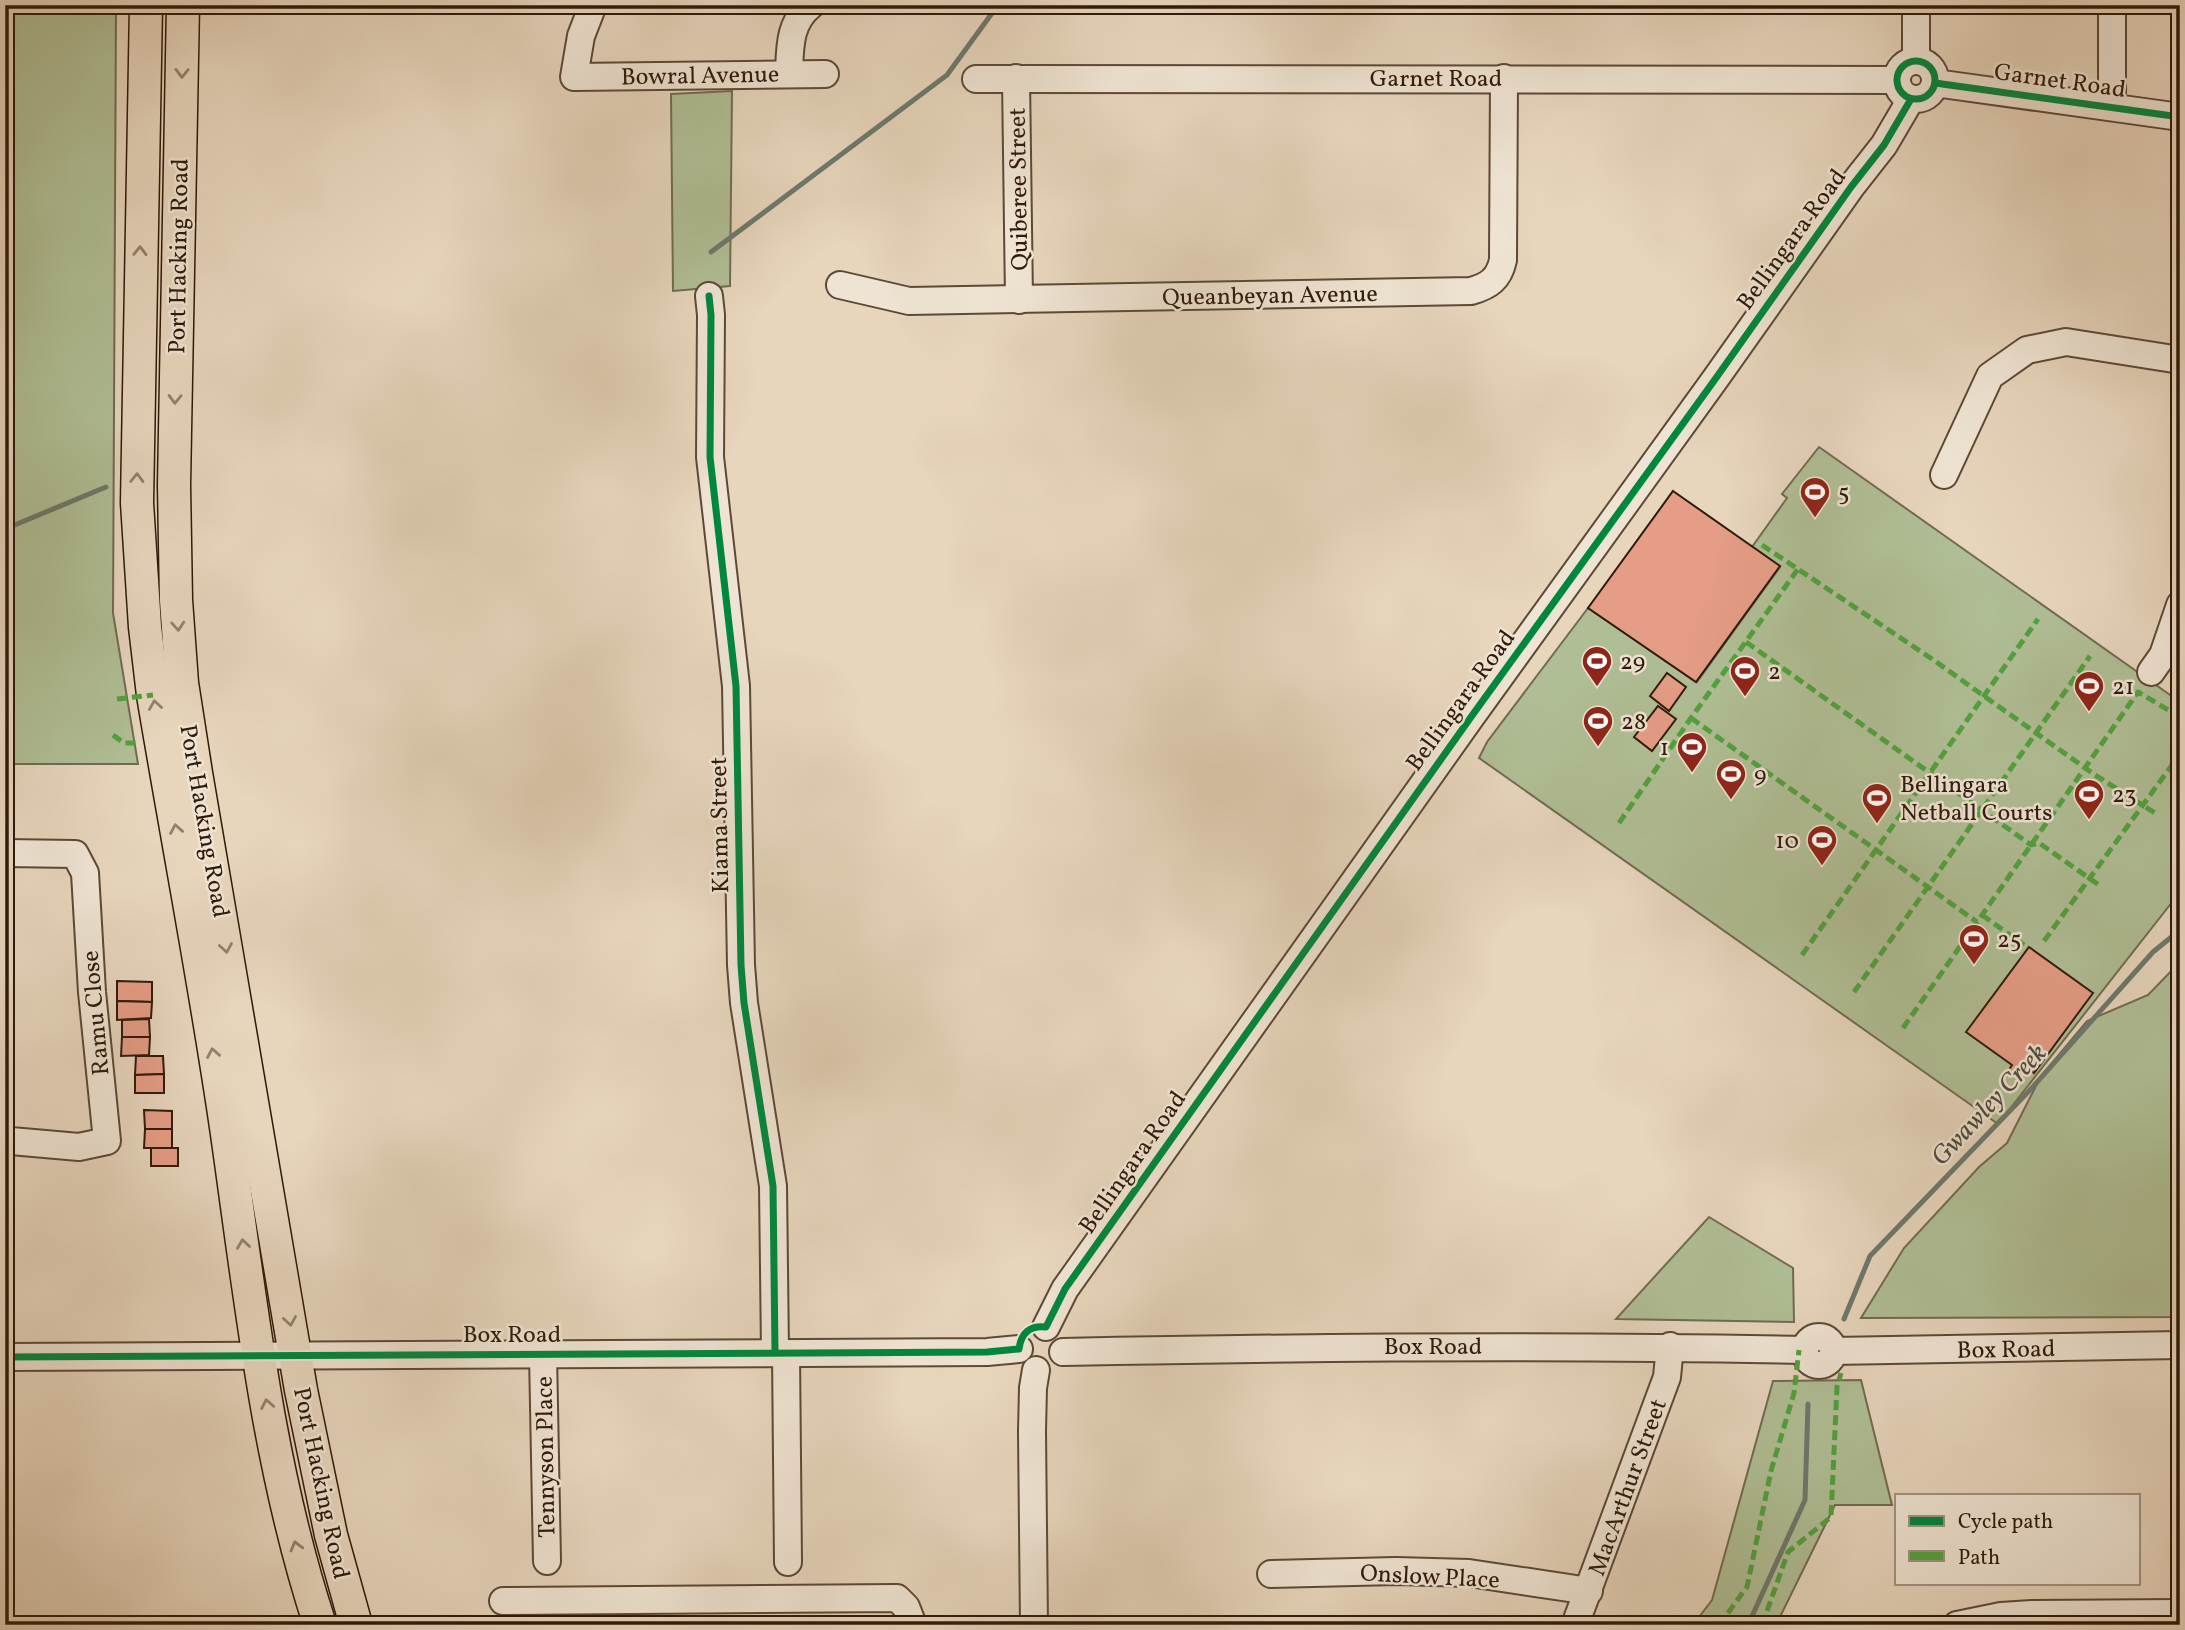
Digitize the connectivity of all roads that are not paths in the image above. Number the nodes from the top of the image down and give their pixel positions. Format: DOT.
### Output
graph roads {
  1 [pos="146,5"];
  2 [pos="183,5"];
  3 [pos="593,5"];
  4 [pos="811,5"];
  5 [pos="1916,5"];
  6 [pos="2112,5"];
  7 [pos="1916,61"];
  8 [pos="789,73"];
  9 [pos="825,74"];
  10 [pos="1016,78"];
  11 [pos="1504,78"];
  12 [pos="976,79"];
  13 [pos="1935,83"];
  14 [pos="1904,90"];
  15 [pos="2112,107"];
  16 [pos="2180,117"];
  17 [pos="840,285"];
  18 [pos="709,296"];
  19 [pos="1019,300"];
  20 [pos="2180,360"];
  21 [pos="1944,475"];
  22 [pos="2180,604"];
  23 [pos="2151,672"];
  24 [pos="5,853"];
  25 [pos="5,1138"];
  26 [pos="1046,1327"];
  27 [pos="2180,1345"];
  28 [pos="1670,1346"];
  29 [pos="1018,1349"];
  30 [pos="780,1352"];
  31 [pos="1063,1352"];
  32 [pos="259,1354"];
  33 [pos="543,1354"];
  34 [pos="295,1355"];
  35 [pos="5,1357"];
  36 [pos="1036,1370"];
  37 [pos="547,1561"];
  38 [pos="788,1562"];
  39 [pos="1271,1574"];
  40 [pos="1589,1591"];
  41 [pos="503,1601"];
  42 [pos="2180,1613"];
  43 [pos="320,1625"];
  44 [pos="356,1625"];
  45 [pos="913,1625"];
  46 [pos="1034,1625"];
  47 [pos="1576,1625"];
  48 [pos="1957,1625"];
  32 -- 1 [label="main road, Port Hacking Road, one-way"];
  2 -- 34 [label="main road, Port Hacking Road, one-way"];
  3 -- 8 [label="street, Bowral Avenue"];
  4 -- 8 [label="street"];
  5 -- 7 [label="street"];
  6 -- 15 [label="street"];
  7 -- 13 [label="street"];
  7 -- 14 [label="street"];
  8 -- 9 [label="street, Bowral Avenue"];
  10 -- 11 [label="street, Garnet Road"];
  10 -- 12 [label="street, Garnet Road"];
  10 -- 19 [label="street, Quiberee Street"];
  11 -- 14 [label="street, Garnet Road"];
  11 -- 19 [label="street, Queanbeyan Avenue"];
  13 -- 14 [label="street"];
  13 -- 15 [label="street, Garnet Road"];
  14 -- 26 [label="street, Bellingara Road"];
  15 -- 16 [label="street, Garnet Road"];
  17 -- 19 [label="street, Queanbeyan Avenue"];
  18 -- 30 [label="street, Kiama Street"];
  20 -- 21 [label="street"];
  22 -- 23 [label="street"];
  24 -- 25 [label="street, Ramu Close"];
  26 -- 29 [label="street"];
  26 -- 31 [label="street"];
  27 -- 28 [label="street, Box Road"];
  28 -- 31 [label="street, Box Road"];
  28 -- 40 [label="street, MacArthur Street"];
  29 -- 30 [label="street, Box Road"];
  29 -- 36 [label="street"];
  30 -- 33 [label="street, Box Road"];
  30 -- 38 [label="street, Kiama Street"];
  31 -- 36 [label="street"];
  32 -- 34 [label="street, Box Road"];
  32 -- 35 [label="street, Box Road"];
  43 -- 32 [label="main road, Port Hacking Road, one-way"];
  33 -- 34 [label="street, Box Road"];
  33 -- 37 [label="street, Tennyson Place"];
  34 -- 44 [label="main road, Port Hacking Road"];
  36 -- 46 [label="street"];
  39 -- 40 [label="street, Onslow Place"];
  40 -- 47 [label="street, MacArthur Street"];
  41 -- 45 [label="street"];
  42 -- 48 [label="street"];
}
